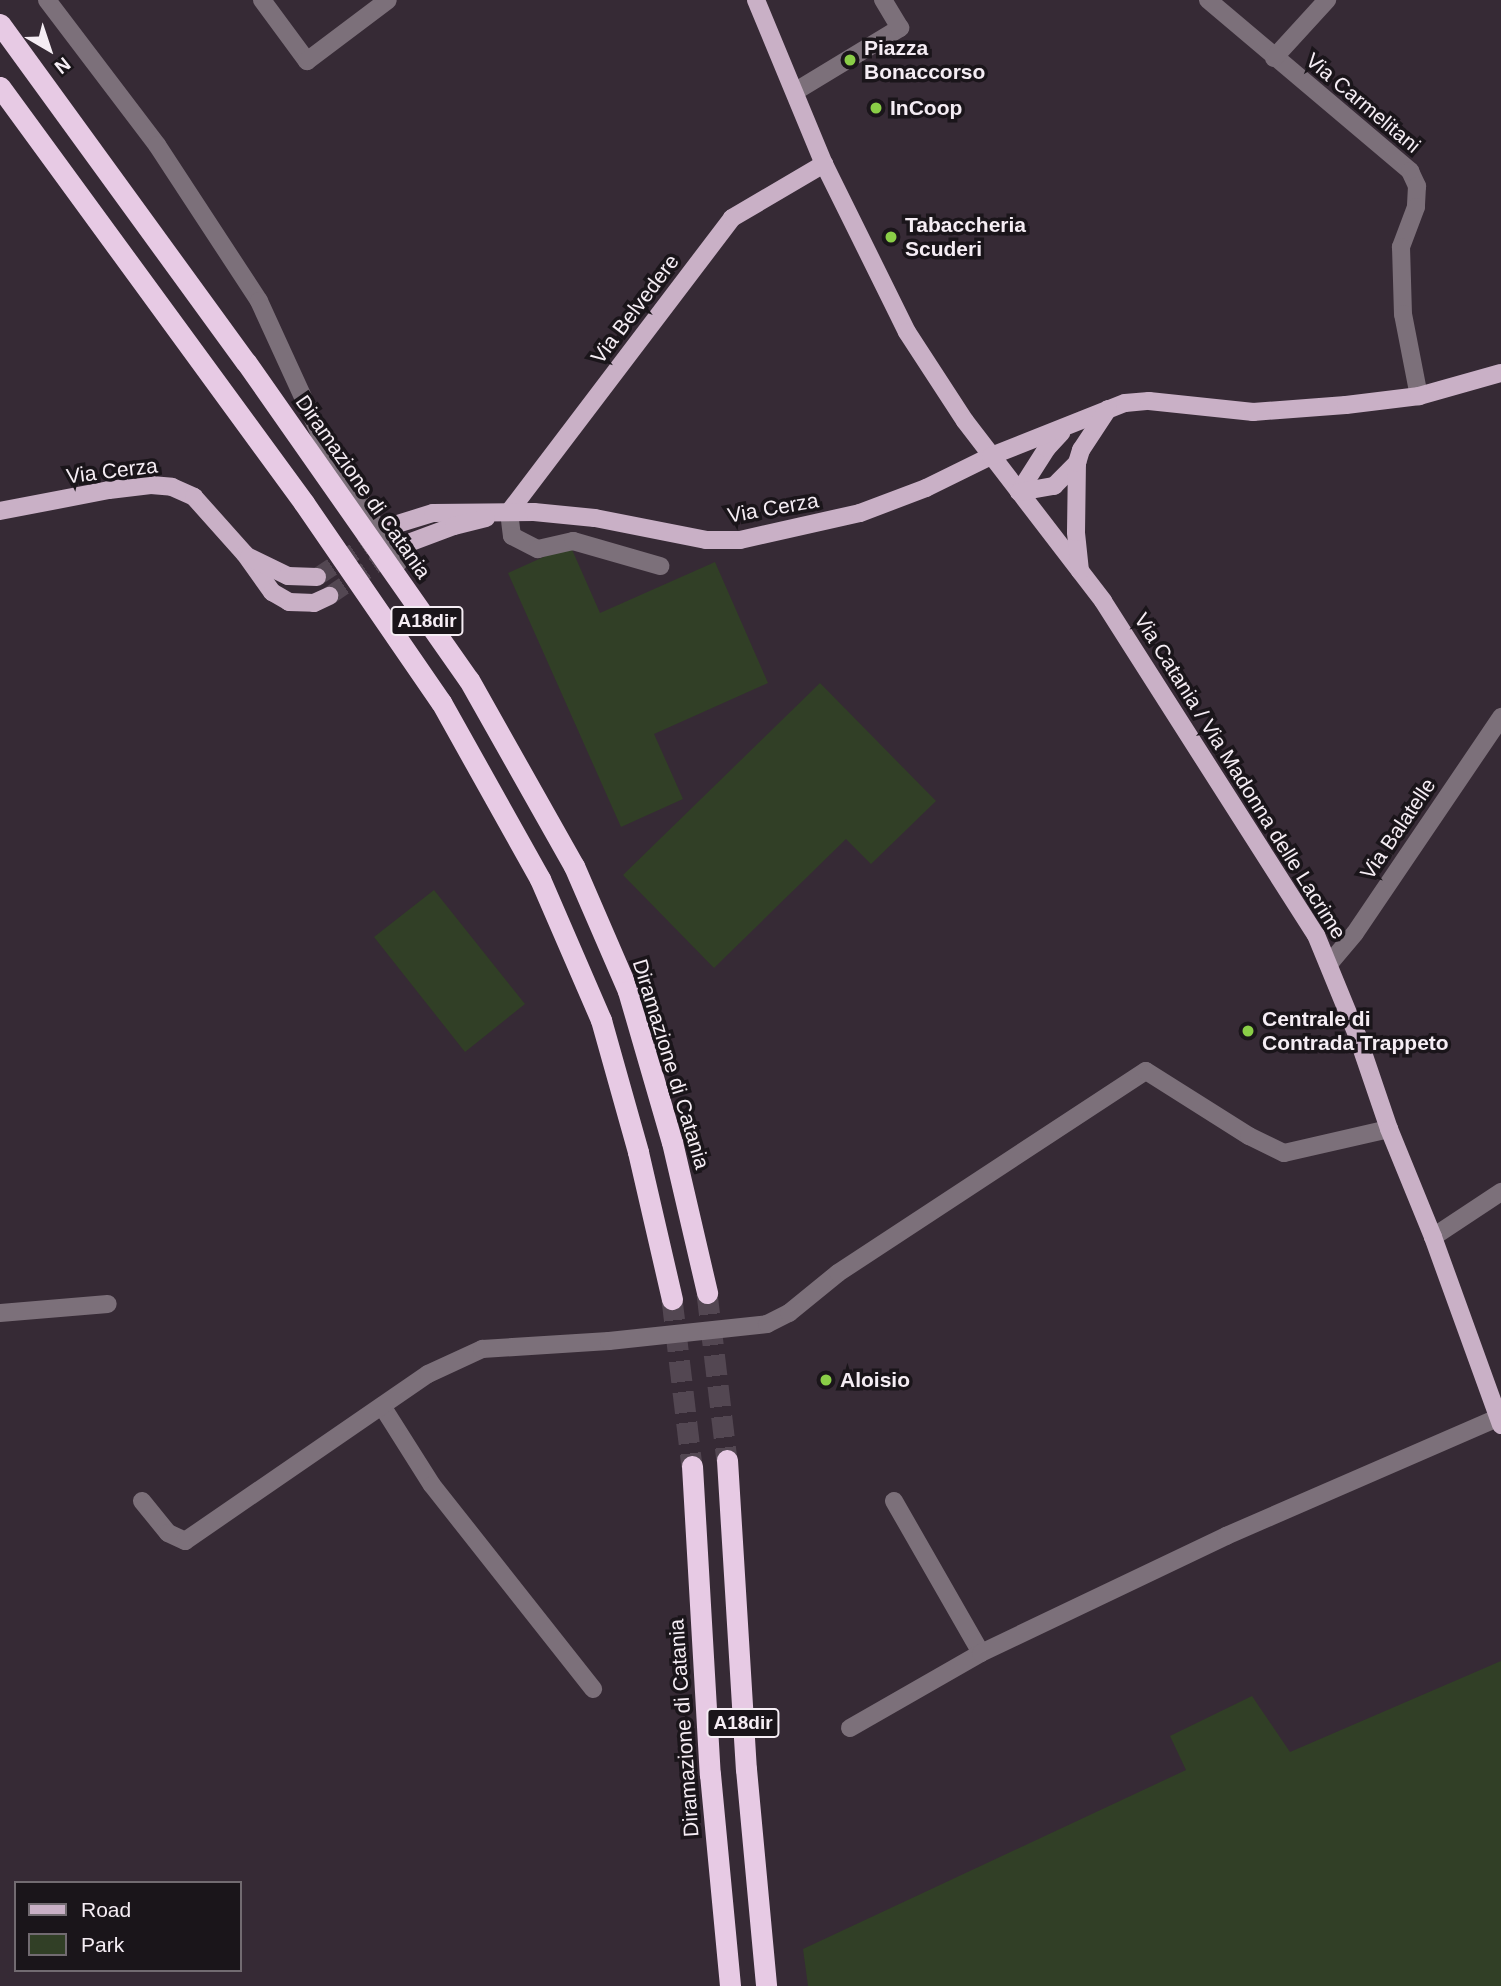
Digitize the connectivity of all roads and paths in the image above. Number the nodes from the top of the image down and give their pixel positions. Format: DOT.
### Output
graph roads {
  1 [pos="47,0"];
  2 [pos="262,0"];
  3 [pos="387,0"];
  4 [pos="756,0"];
  5 [pos="883,0"];
  6 [pos="1208,0"];
  7 [pos="1327,0"];
  8 [pos="0,24"];
  9 [pos="1274,58"];
  10 [pos="0,87"];
  11 [pos="796,91"];
  12 [pos="824,164"];
  13 [pos="1501,373"];
  14 [pos="1419,396"];
  15 [pos="1108,410"];
  16 [pos="1066,428"];
  17 [pos="992,456"];
  18 [pos="1077,463"];
  19 [pos="1019,492"];
  20 [pos="0,511"];
  21 [pos="509,512"];
  22 [pos="394,525"];
  23 [pos="403,545"];
  24 [pos="245,554"];
  25 [pos="660,566"];
  26 [pos="1080,571"];
  27 [pos="317,578"];
  28 [pos="330,596"];
  29 [pos="468,680"];
  30 [pos="1501,717"];
  31 [pos="1329,964"];
  32 [pos="1389,1129"];
  33 [pos="1501,1192"];
  34 [pos="1433,1237"];
  35 [pos="707,1293"];
  36 [pos="672,1299"];
  37 [pos="108,1304"];
  38 [pos="0,1313"];
  39 [pos="382,1406"];
  40 [pos="1500,1421"];
  41 [pos="727,1460"];
  42 [pos="692,1466"];
  43 [pos="142,1501"];
  44 [pos="894,1501"];
  45 [pos="981,1653"];
  46 [pos="593,1689"];
  47 [pos="850,1728"];
  48 [pos="730,1986"];
  49 [pos="766,1986"];
  1 -- 29 [label="street"];
  2 -- 3 [label="street"];
  4 -- 11 [label="main road, Via Catania / Via Madonna delle Lacrime"];
  5 -- 11 [label="street"];
  6 -- 9 [label="street, Via Carmelitani"];
  7 -- 9 [label="street"];
  8 -- 29 [label="highway, Diramazione di Catania / A18dir"];
  9 -- 14 [label="street, Via Carmelitani"];
  10 -- 36 [label="highway, A18dir"];
  11 -- 12 [label="main road, Via Catania / Via Madonna delle Lacrime"];
  12 -- 17 [label="main road, Via Catania / Via Madonna delle Lacrime"];
  12 -- 21 [label="main road, Via Belvedere"];
  13 -- 14 [label="main road, Via Cerza"];
  14 -- 15 [label="main road, Via Cerza"];
  15 -- 16 [label="main road, Via Cerza"];
  15 -- 18 [label="main road"];
  16 -- 17 [label="main road, Via Cerza"];
  16 -- 19 [label="main road"];
  17 -- 19 [label="main road, Via Catania / Via Madonna delle Lacrime"];
  17 -- 21 [label="main road, Via Cerza"];
  18 -- 19 [label="main road"];
  18 -- 26 [label="main road"];
  19 -- 26 [label="main road, Via Catania / Via Madonna delle Lacrime"];
  20 -- 24 [label="main road, Via Cerza"];
  21 -- 22 [label="main road"];
  21 -- 23 [label="main road"];
  21 -- 25 [label="street"];
  24 -- 27 [label="main road"];
  24 -- 28 [label="main road"];
  26 -- 31 [label="main road, Via Catania / Via Madonna delle Lacrime"];
  29 -- 35 [label="highway, Diramazione di Catania / A18dir"];
  30 -- 31 [label="street, Via Balatelle"];
  31 -- 32 [label="main road, Via Catania / Via Madonna delle Lacrime"];
  32 -- 34 [label="main road, Via Catania / Via Madonna delle Lacrime"];
  32 -- 39 [label="street"];
  33 -- 34 [label="street"];
  34 -- 40 [label="main road, Via Catania / Via Madonna delle Lacrime"];
  37 -- 38 [label="street"];
  39 -- 43 [label="street"];
  39 -- 46 [label="street"];
  40 -- 45 [label="street"];
  41 -- 49 [label="highway, A18dir"];
  42 -- 48 [label="highway, Diramazione di Catania / A18dir"];
  44 -- 45 [label="street"];
  45 -- 47 [label="street"];
}
